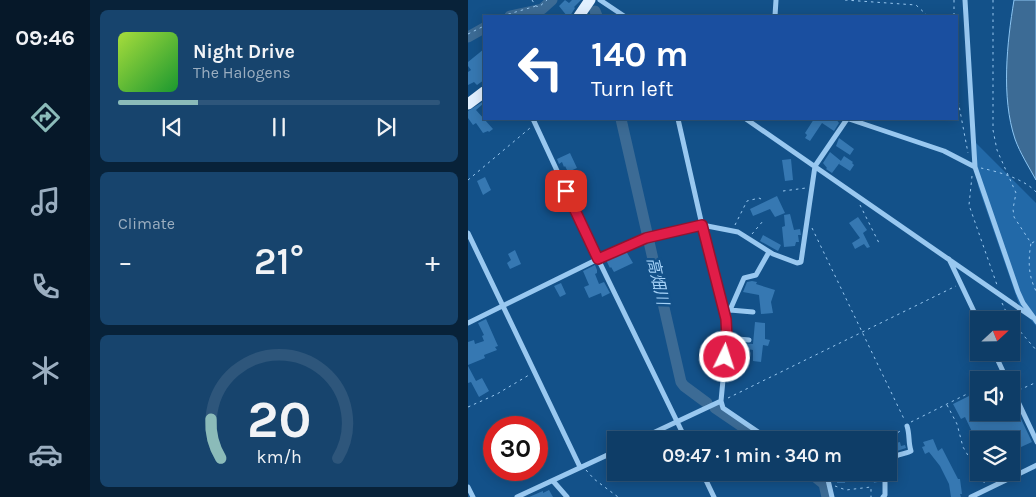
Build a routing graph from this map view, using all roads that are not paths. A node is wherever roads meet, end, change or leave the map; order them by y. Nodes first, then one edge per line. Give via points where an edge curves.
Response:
1 (590, 0) edge
2 (600, 0) edge
3 (776, 0) edge
4 (965, 0) edge
5 (580, 15) edge
6 (622, 15) edge
7 (775, 15) edge
8 (483, 93) edge
9 (468, 104) edge
10 (678, 120) edge
11 (747, 120) edge
12 (847, 120) edge
13 (851, 120) edge
14 (534, 121) edge
15 (815, 166) junction
16 (973, 166) junction
17 (702, 225) junction
18 (468, 233) edge
19 (770, 252) junction
20 (949, 258) junction
21 (598, 259) junction
22 (504, 306) junction
23 (727, 311) junction
24 (974, 311) edge
25 (753, 312) dead end
26 (1032, 317) junction
27 (1036, 322) edge
28 (468, 323) edge
29 (727, 338) junction
30 (749, 340) dead end
31 (721, 401) junction
32 (1020, 407) edge
33 (677, 422) junction
34 (907, 426) road end
35 (658, 431) edge
36 (682, 431) edge
37 (757, 431) edge
38 (1036, 442) edge
39 (607, 454) edge
40 (1036, 465) edge
41 (581, 466) junction
42 (553, 480) junction
43 (706, 481) edge
44 (828, 481) edge
45 (468, 487) edge
46 (892, 494) dead end
47 (473, 497) edge
48 (517, 497) edge
49 (567, 497) edge
50 (714, 497) edge
51 (832, 497) edge
52 (884, 497) edge
53 (971, 497) edge

1 - 5 main road
2 - 6 street
3 - 7 street
4 - 16 street
8 - 9 main road
10 - 17 street
11 - 15 street
12 - 15 street
13 - 16 street via 944,151
14 - 21 street
15 - 19 street via 801,262
15 - 20 street
16 - 26 street via 1018,292
17 - 19 street via 732,231
17 - 21 street via 648,237
17 - 23 street
18 - 22 street
19 - 23 street via 756,275 744,278
20 - 24 street
20 - 26 street
21 - 22 street
21 - 33 street
22 - 28 street
22 - 41 street
23 - 25 street
23 - 29 street
26 - 27 street
29 - 30 street
29 - 31 street
31 - 33 street
31 - 37 street via 723,408
32 - 38 street
33 - 35 street
33 - 36 street
34 - 52 street via 911,451 893,459 894,472 885,482
39 - 41 street
40 - 53 street
41 - 42 street
42 - 48 street
42 - 49 street
43 - 50 street
44 - 51 street
45 - 47 street
46 - 52 street

